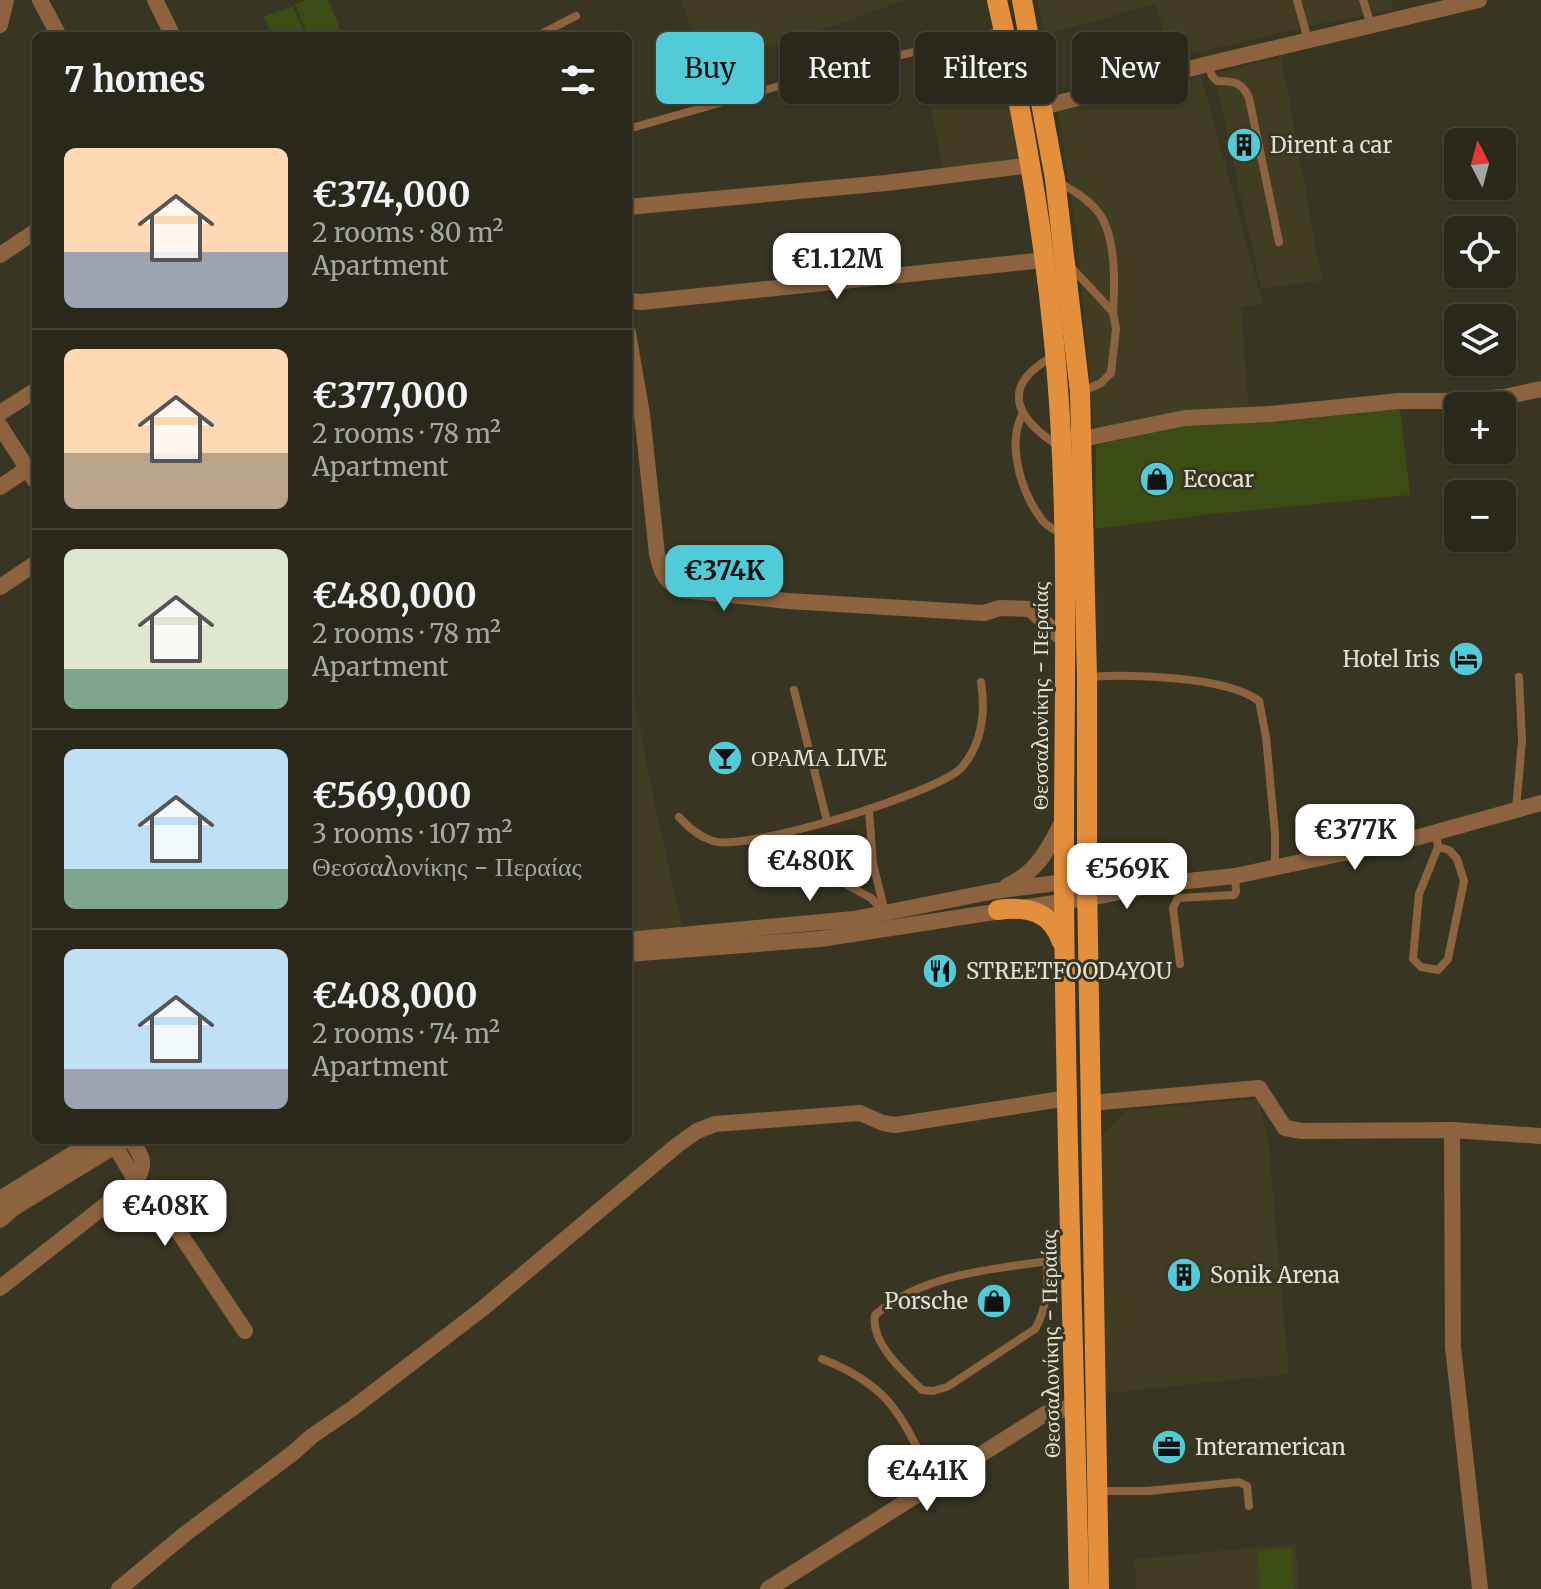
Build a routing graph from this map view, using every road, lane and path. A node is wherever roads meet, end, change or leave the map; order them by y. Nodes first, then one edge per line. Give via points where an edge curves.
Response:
1 (6, 0) edge
2 (40, 0) edge
3 (155, 0) edge
4 (997, 0) edge
5 (1022, 0) edge
6 (1297, 0) edge
7 (1363, 0) edge
8 (1479, 0) edge
9 (576, 16) dead end
10 (0, 25) edge
11 (1371, 25) junction
12 (1004, 30) junction
13 (57, 32) edge
14 (171, 32) edge
15 (545, 32) edge
16 (1308, 40) junction
17 (1208, 64) junction
18 (1043, 107) junction
19 (632, 128) edge
20 (1032, 165) junction
21 (1055, 179) junction
22 (632, 207) edge
23 (32, 234) edge
24 (1279, 242) dead end
25 (0, 255) edge
26 (1045, 260) junction
27 (1066, 263) junction
28 (632, 301) edge
29 (647, 301) junction
30 (632, 310) edge
31 (1113, 312) junction
32 (1055, 355) junction
33 (632, 356) edge
34 (1541, 389) edge
35 (1080, 392) junction
36 (32, 393) edge
37 (0, 413) edge
38 (1023, 413) junction
39 (0, 426) edge
40 (1082, 439) junction
41 (1061, 447) junction
42 (32, 476) edge
43 (0, 487) edge
44 (1063, 534) junction
45 (32, 566) edge
46 (0, 587) edge
47 (1064, 640) junction
48 (1087, 677) junction
49 (1519, 677) dead end
50 (981, 682) dead end
51 (794, 690) dead end
52 (1541, 803) edge
53 (869, 810) junction
54 (1516, 810) junction
55 (1065, 815) junction
56 (679, 817) dead end
57 (827, 821) junction
58 (761, 838) junction
59 (1437, 840) junction
60 (1275, 868) junction
61 (1235, 876) junction
62 (1087, 890) junction
63 (1064, 891) junction
64 (996, 900) junction
65 (886, 913) junction
66 (632, 940) edge
67 (1065, 950) junction
68 (632, 954) edge
69 (1180, 964) dead end
70 (1068, 1098) junction
71 (1090, 1103) junction
72 (1452, 1130) junction
73 (1541, 1136) edge
74 (89, 1144) edge
75 (120, 1144) edge
76 (126, 1144) edge
77 (136, 1181) junction
78 (0, 1213) edge
79 (0, 1220) edge
80 (1072, 1258) junction
81 (1047, 1262) junction
82 (0, 1288) edge
83 (245, 1331) dead end
84 (822, 1359) dead end
85 (1075, 1406) junction
86 (936, 1484) junction
87 (1097, 1491) junction
88 (1249, 1506) dead end
89 (119, 1589) edge
90 (768, 1589) edge
91 (1079, 1589) edge
92 (1099, 1589) edge
93 (1480, 1589) edge

1 - 10 street
2 - 13 street
3 - 14 street
4 - 12 main road, Θεσσαλονίκης - Περαίας
5 - 18 main road, Θεσσαλονίκης - Περαίας
6 - 16 lane
7 - 11 lane
8 - 11 street
9 - 15 lane
11 - 16 street
12 - 19 lane via 821,74
12 - 20 main road, Θεσσαλονίκης - Περαίας
16 - 17 street
17 - 18 street
17 - 24 lane via 1217,81 1235,81 1249,98
18 - 21 main road, Θεσσαλονίκης - Περαίας
20 - 22 street
20 - 26 main road, Θεσσαλονίκης - Περαίας
21 - 27 main road, Θεσσαλονίκης - Περαίας
21 - 31 lane via 1086,198 1104,221 1115,284
23 - 25 street
26 - 29 street
26 - 32 main road, Θεσσαλονίκης - Περαίας
27 - 31 lane
27 - 35 main road, Θεσσαλονίκης - Περαίας
28 - 29 street
29 - 30 street
31 - 35 lane via 1111,373
32 - 38 lane via 1024,380 1018,399
32 - 41 main road, Θεσσαλονίκης - Περαίας
33 - 47 street via 657,554 672,586 818,603 984,613 1030,609
34 - 40 street via 1504,397 1185,418
35 - 40 main road, Θεσσαλονίκης - Περαίας
36 - 37 street
38 - 41 lane
38 - 44 lane via 1016,431 1020,473 1043,522
39 - 42 street
40 - 48 main road, Θεσσαλονίκης - Περαίας
41 - 44 main road, Θεσσαλονίκης - Περαίας
42 - 43 street
44 - 47 main road, Θεσσαλονίκης - Περαίας
45 - 46 street
47 - 55 main road, Θεσσαλονίκης - Περαίας
48 - 60 lane via 1216,684 1259,701
48 - 62 main road, Θεσσαλονίκης - Περαίας
49 - 54 lane via 1522,741
50 - 53 lane via 984,700 977,746 959,770
51 - 57 lane
52 - 54 street
53 - 57 lane
53 - 65 lane via 873,864
54 - 59 street
55 - 63 main road, Θεσσαλονίκης - Περαίας
55 - 64 street via 1032,871
56 - 58 lane via 715,842
57 - 58 lane
58 - 65 lane via 871,898
59 - 59 lane via 1419,894 1413,959 1421,967 1438,970 1448,959 1464,881 1457,859
59 - 60 street
60 - 61 street
61 - 62 street
61 - 69 lane via 1234,895 1178,898 1173,908
62 - 63 street
62 - 71 main road, Θεσσαλονίκης - Περαίας
63 - 64 street
63 - 67 main road, Θεσσαλονίκης - Περαίας
64 - 65 street
64 - 67 main road via 1040,913 1051,921
64 - 68 street via 820,939
65 - 66 street
67 - 70 main road, Θεσσαλονίκης - Περαίας
70 - 80 main road, Θεσσαλονίκης - Περαίας
70 - 89 street via 916,1123 883,1123 860,1113 715,1124 697,1131 482,1309
71 - 72 street via 1259,1088 1285,1128
71 - 87 main road, Θεσσαλονίκης - Περαίας
72 - 73 street
72 - 93 street via 1453,1347
74 - 78 street via 3,1197
75 - 79 street
76 - 77 street via 143,1157 144,1168
77 - 82 street
77 - 83 street via 162,1207
80 - 81 lane
80 - 85 main road, Θεσσαλονίκης - Περαίας
81 - 81 lane via 922,1286 875,1315 875,1330 922,1390 947,1387 1035,1329 1042,1316
84 - 86 lane via 879,1390
85 - 86 street via 1045,1414
85 - 91 main road, Θεσσαλονίκης - Περαίας
86 - 90 street
87 - 88 lane via 1239,1482 1247,1486
87 - 92 main road, Θεσσαλονίκης - Περαίας

